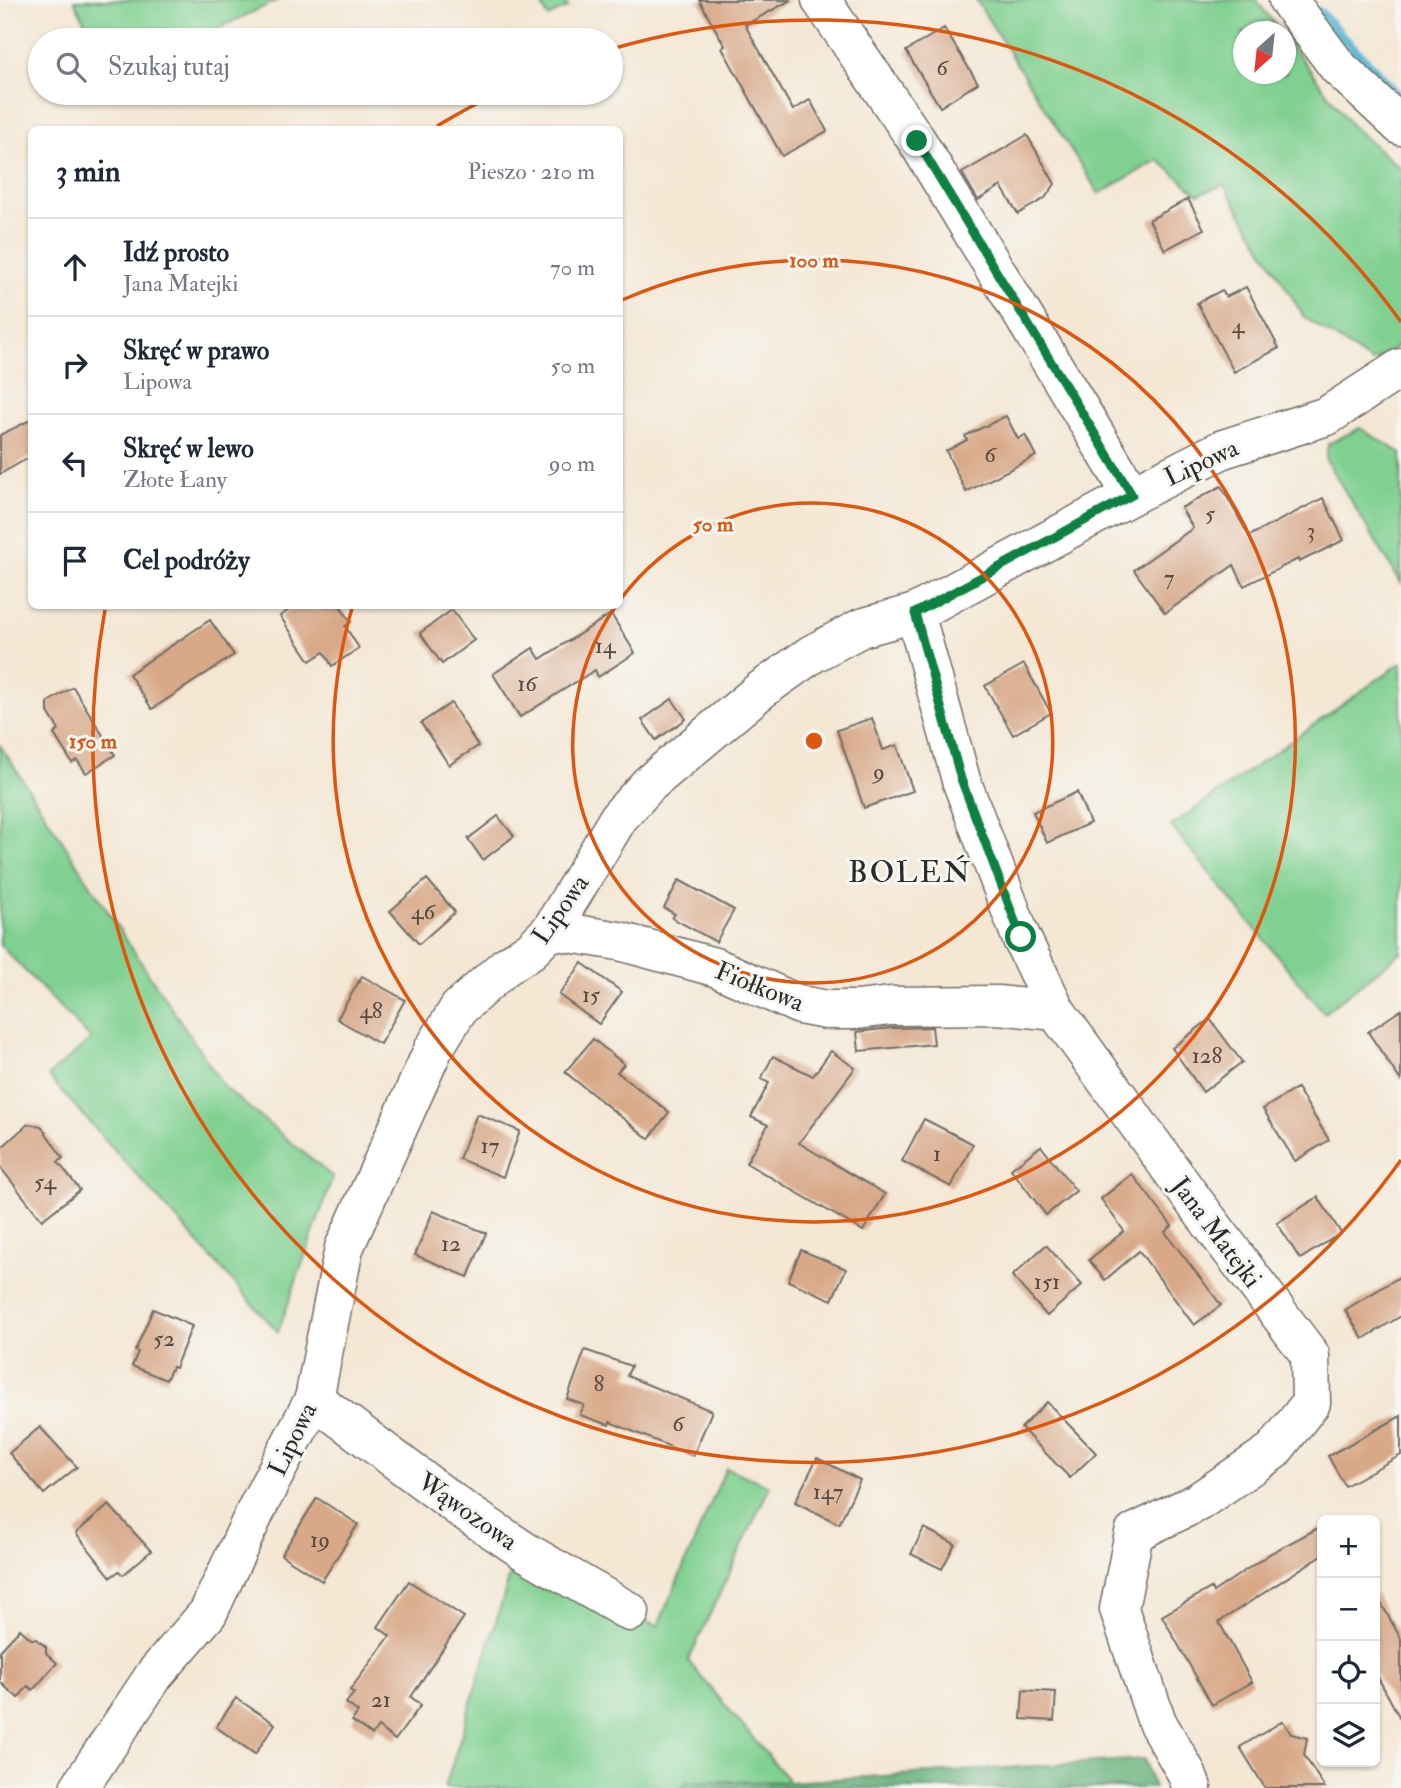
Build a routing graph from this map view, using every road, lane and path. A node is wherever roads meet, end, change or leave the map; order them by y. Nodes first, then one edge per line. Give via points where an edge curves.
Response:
1 (821, 0) edge
2 (1288, 0) edge
3 (1401, 126) edge
4 (1401, 368) edge
5 (1132, 495) junction
6 (915, 613) junction
7 (551, 930) junction
8 (1056, 1011) junction
9 (314, 1399) junction
10 (630, 1612) dead end
11 (79, 1788) edge
12 (1192, 1788) edge

1 - 5 street via 917,141
2 - 3 street via 1338,67
4 - 5 street, Lipowa via 1327,415 1223,449
5 - 6 street, Lipowa
6 - 7 street, Lipowa via 861,628 812,654 761,690 649,784 619,817
6 - 8 street, Jana Matejki via 961,779 1021,937
7 - 8 street, Fiołkowa via 618,941 715,967 800,1004 826,1010 998,1005
7 - 9 street, Lipowa via 459,1008 433,1050 344,1248
8 - 12 street, Jana Matejki via 1310,1356 1311,1403 1273,1451 1198,1502 1134,1533 1118,1609 1157,1722
9 - 10 street, Wąwozowa via 471,1515
9 - 11 street, Lipowa via 208,1613 155,1674

